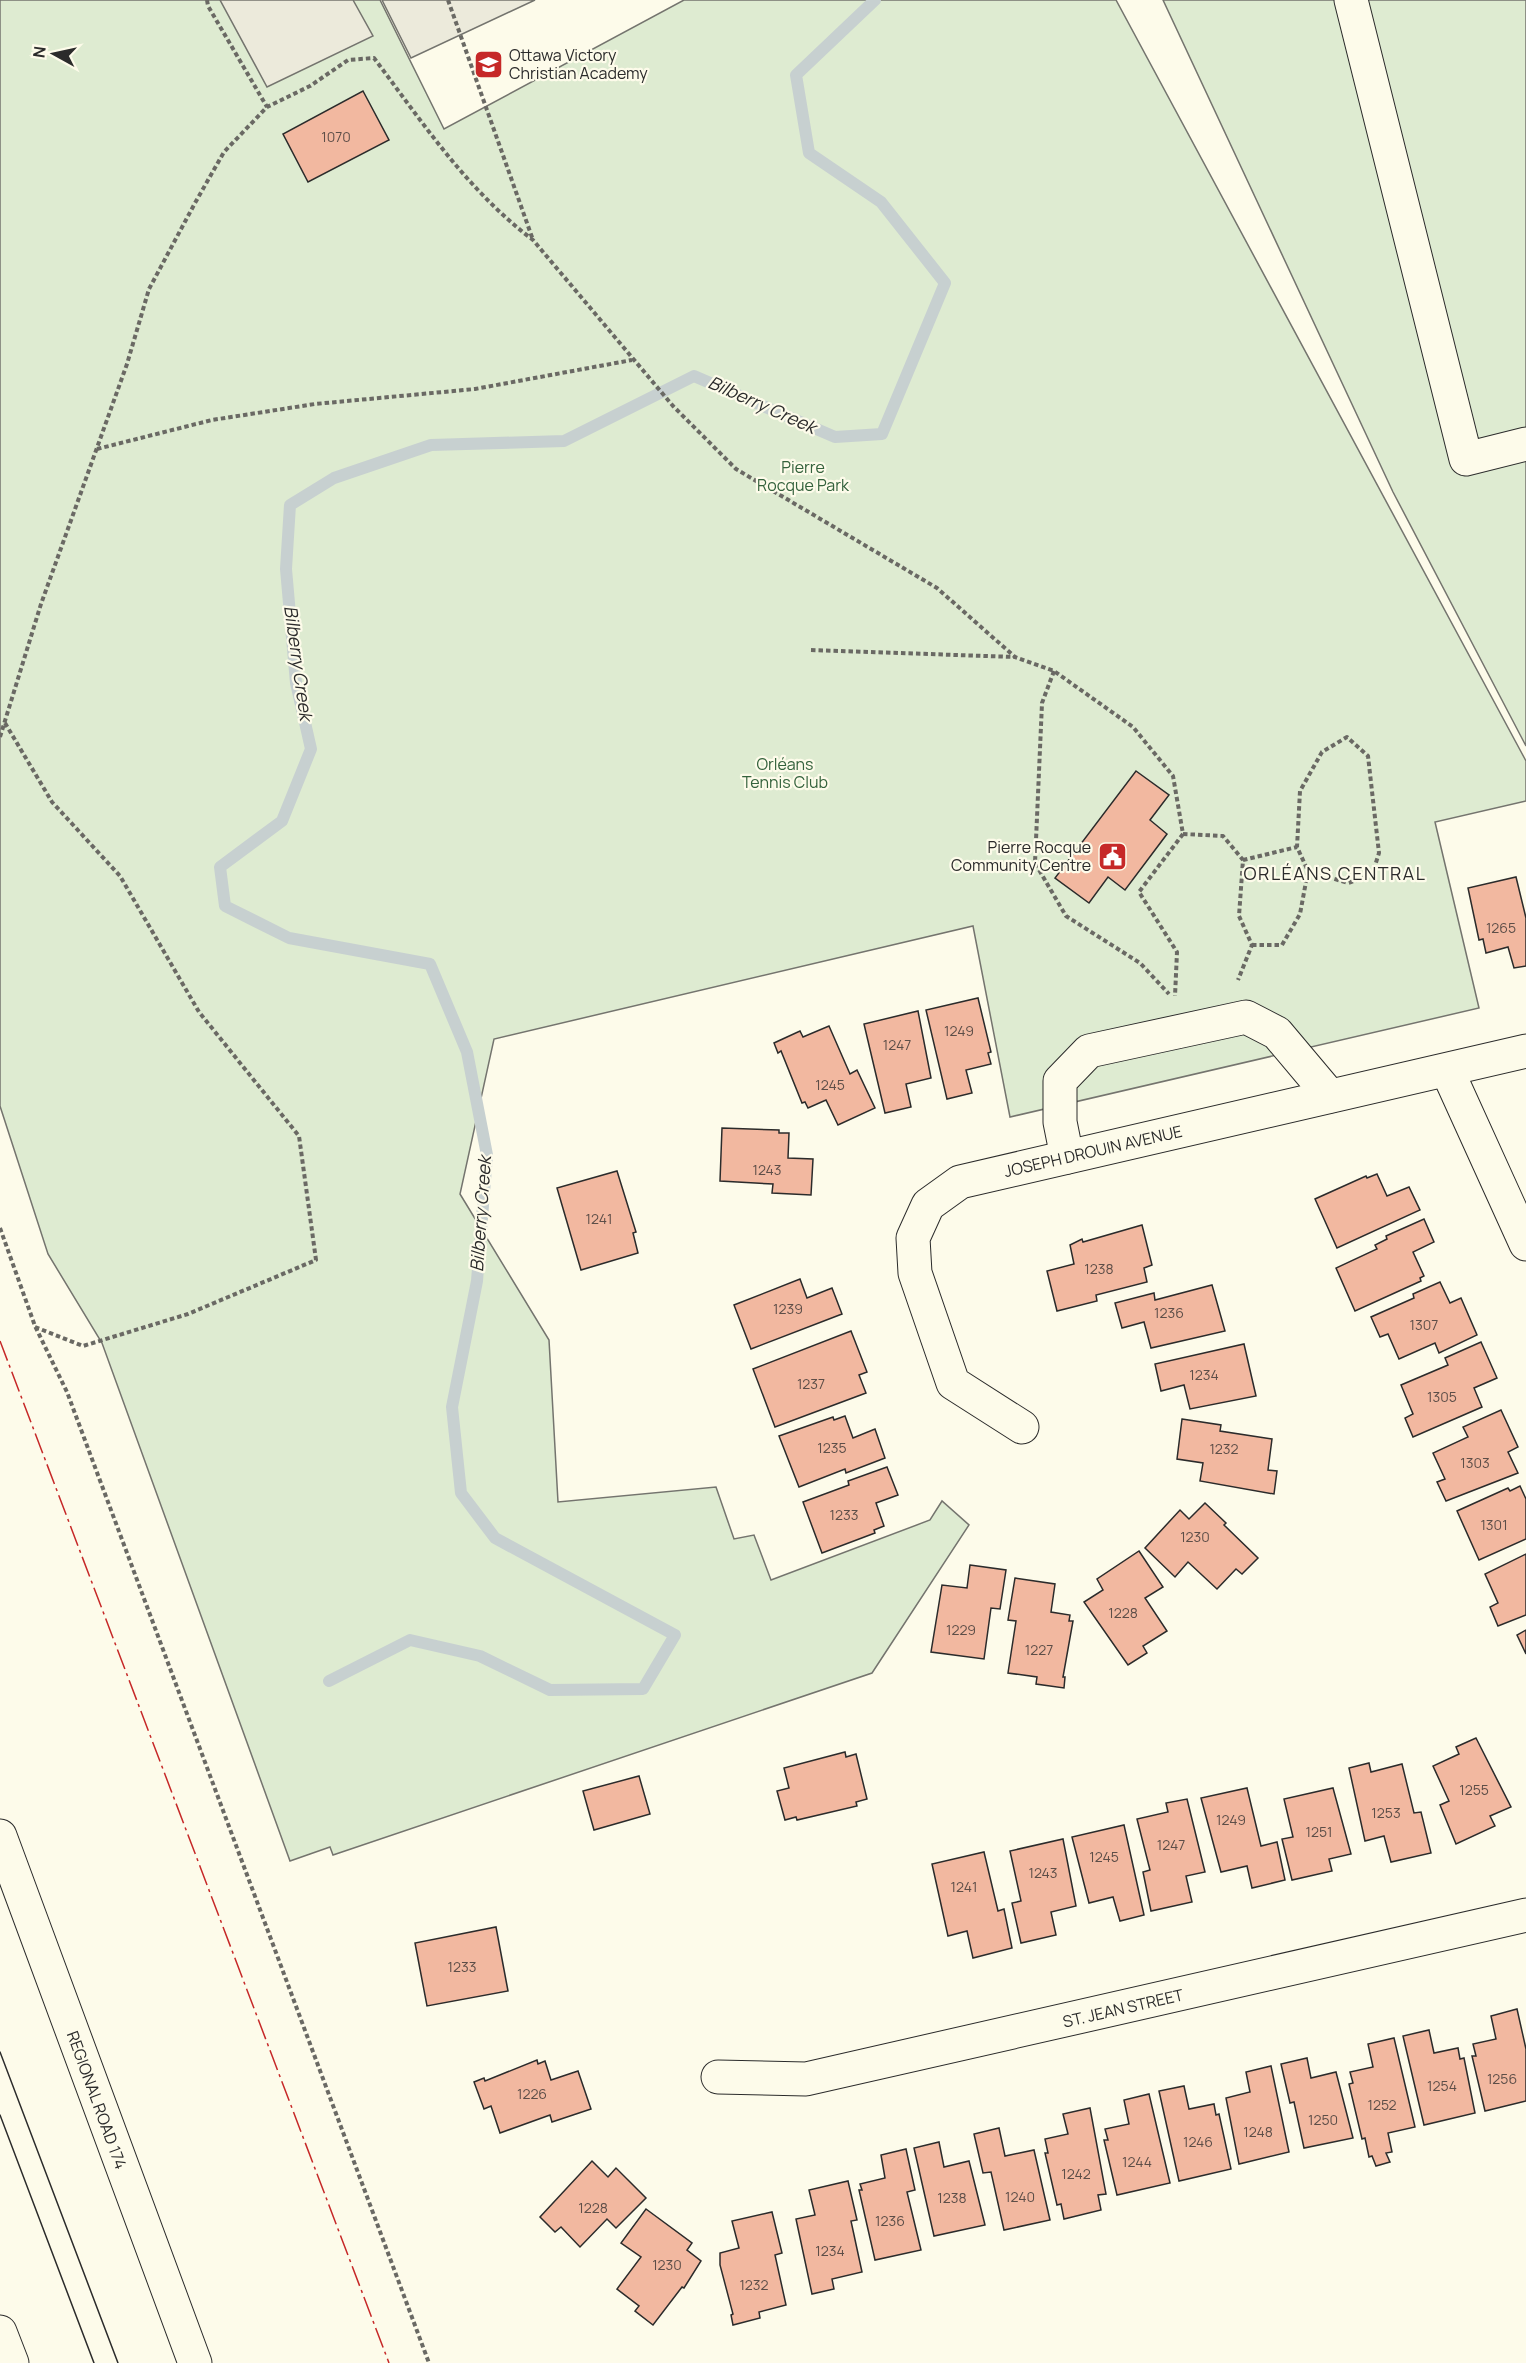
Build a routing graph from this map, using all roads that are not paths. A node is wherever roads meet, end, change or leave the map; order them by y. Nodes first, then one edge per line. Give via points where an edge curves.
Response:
1 (1351, 0) edge
2 (1526, 444) edge
3 (1526, 1051) edge
4 (1447, 1070) junction
5 (1330, 1096) junction
6 (1067, 1157) junction
7 (1526, 1244) edge
8 (1022, 1427) dead end
9 (0, 1836) edge
10 (1526, 1915) edge
11 (718, 2077) dead end
12 (0, 2332) edge
13 (12, 2363) edge
14 (195, 2363) edge

1 - 2 main road via 1466,459
3 - 4 main road, JOSEPH DROUIN AVENUE
4 - 5 main road, JOSEPH DROUIN AVENUE
4 - 7 main road
5 - 6 main road, JOSEPH DROUIN AVENUE
5 - 6 main road via 1277,1034 1246,1017 1089,1051 1060,1082 1060,1122
6 - 8 main road, JOSEPH DROUIN AVENUE via 960,1182 928,1205 913,1238 915,1273 953,1383
9 - 14 main road, REGIONAL ROAD 174
10 - 11 main road, ST. JEAN STREET via 806,2079
12 - 13 main road

